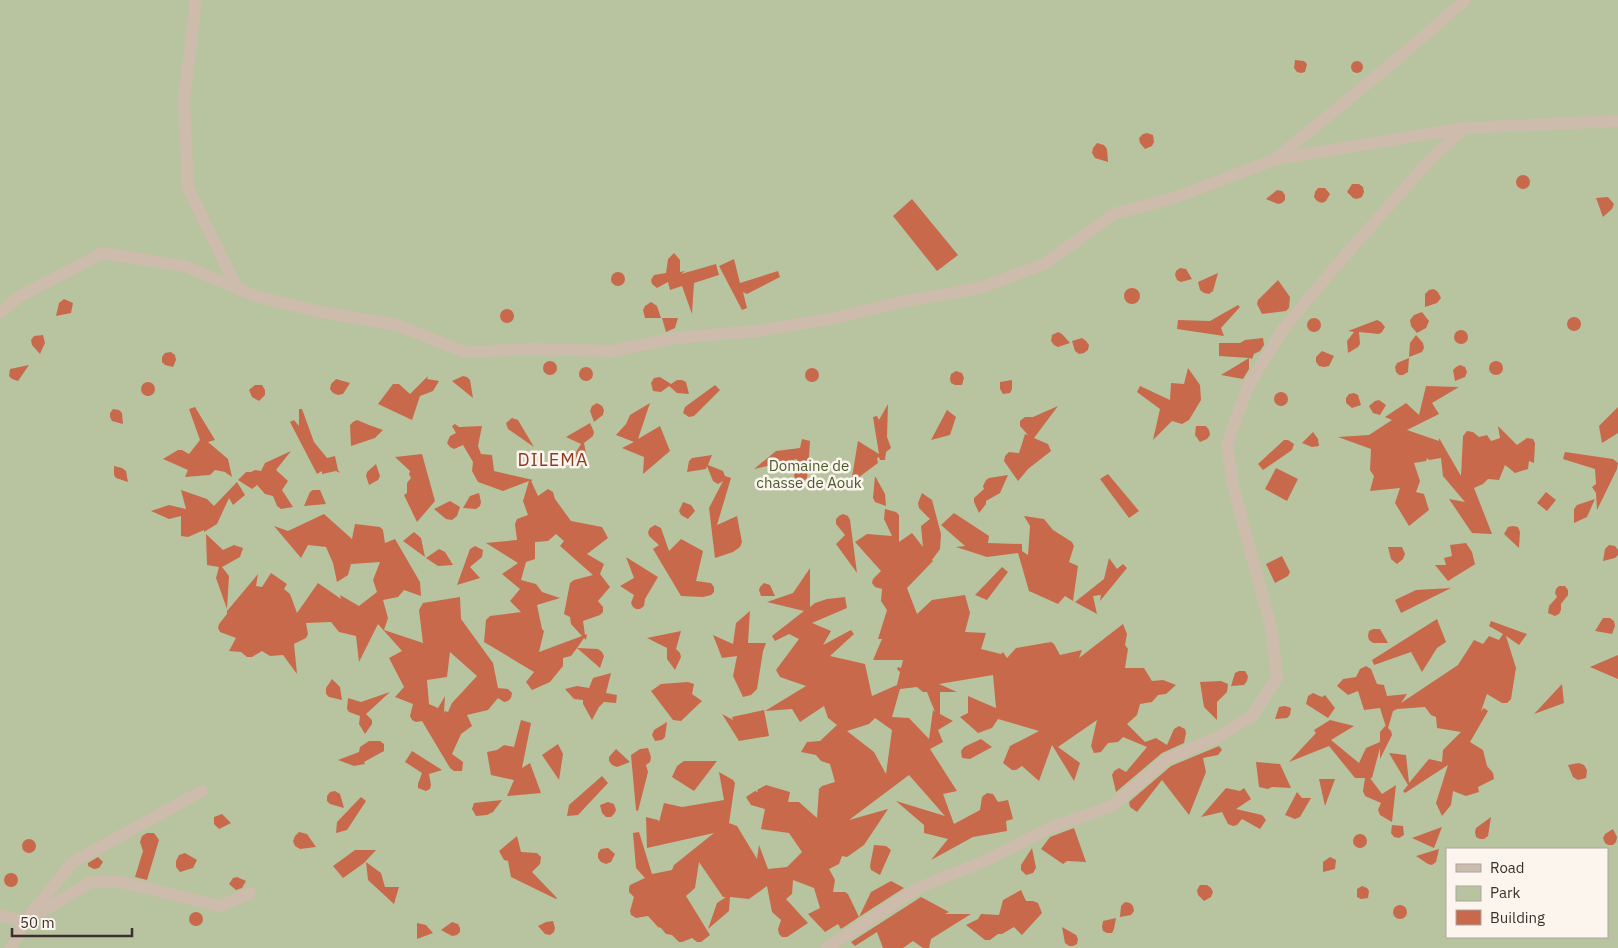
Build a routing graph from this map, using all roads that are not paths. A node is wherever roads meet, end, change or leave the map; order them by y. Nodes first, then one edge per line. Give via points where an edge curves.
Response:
1 (196, 0) edge
2 (1465, 0) edge
3 (1618, 121) edge
4 (1464, 128) junction
5 (1276, 158) junction
6 (237, 288) junction
7 (0, 313) edge
8 (202, 791) dead end
9 (250, 893) dead end
10 (0, 915) edge
11 (24, 922) junction
12 (11, 948) edge
13 (827, 948) edge

1 - 6 street via 184,99 188,188
2 - 5 street
3 - 4 street
4 - 5 street
4 - 13 street via 1427,163 1322,282 1284,328 1247,388 1227,445 1234,490 1272,630 1277,678 1252,716 1216,738 1166,759 1112,806 1052,827 987,860 918,888
5 - 6 street via 1177,197 1114,214 1044,264 980,288 836,318 757,331 676,338 612,351 529,349 465,352 397,325 321,312 258,297
6 - 7 street via 184,266 103,254 20,296
8 - 11 street via 73,862
9 - 11 street via 220,906 121,882 91,882
10 - 11 street
11 - 12 street

